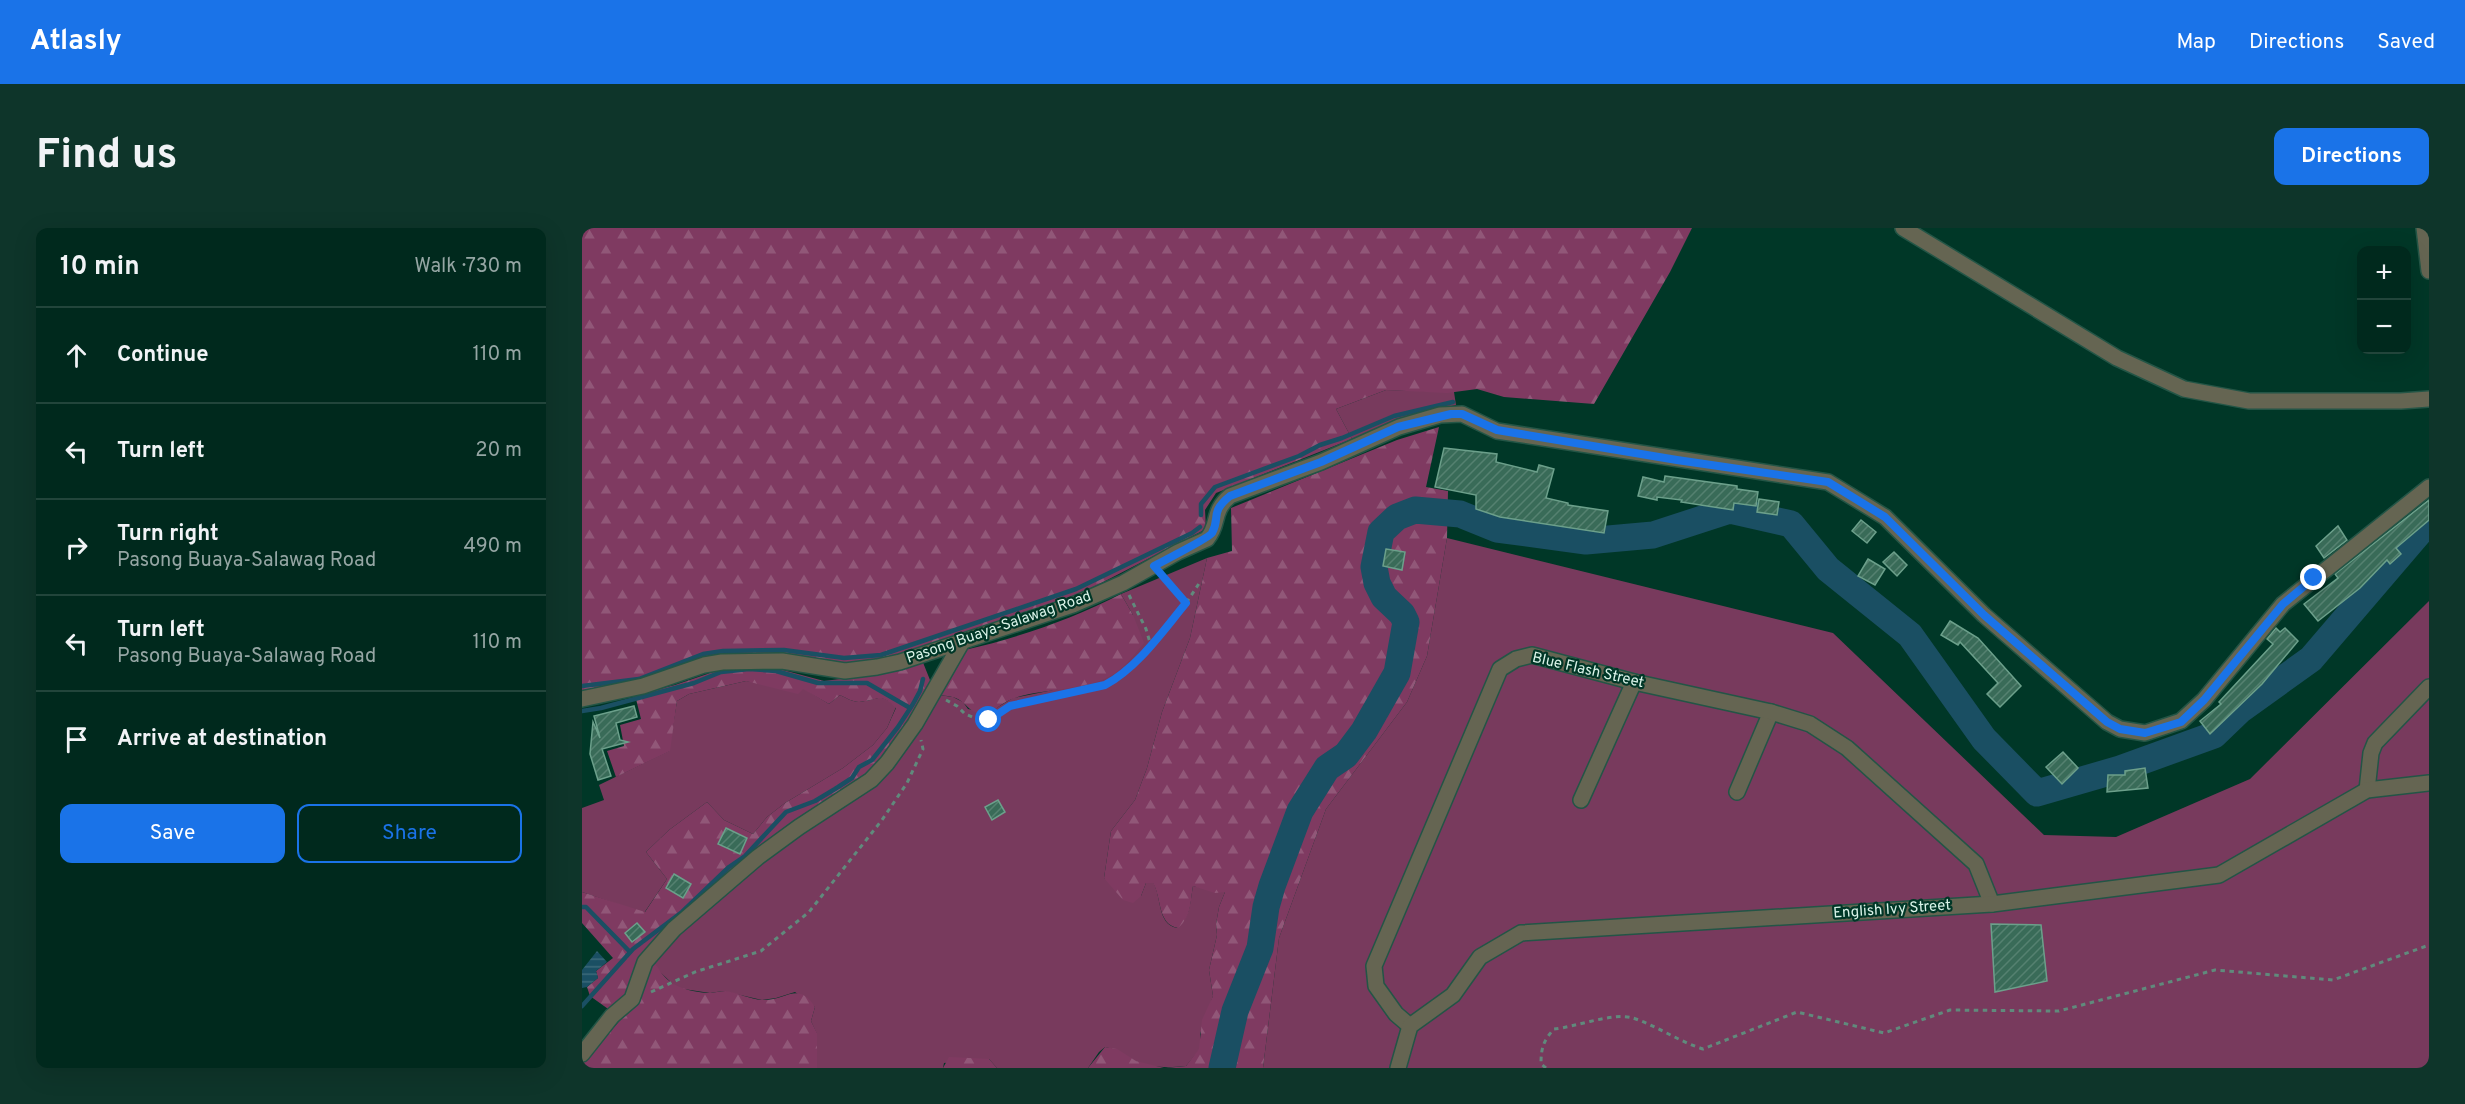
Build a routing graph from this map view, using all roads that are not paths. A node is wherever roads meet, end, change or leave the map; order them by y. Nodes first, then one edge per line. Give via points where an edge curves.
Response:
1 (1903, 228) edge
2 (2424, 228) edge
3 (2429, 271) edge
4 (2429, 399) edge
5 (2429, 487) edge
6 (962, 642) junction
7 (1634, 682) junction
8 (2429, 687) edge
9 (582, 699) edge
10 (1771, 712) junction
11 (2429, 783) edge
12 (2367, 790) junction
13 (1737, 792) dead end
14 (1581, 800) dead end
15 (1992, 904) junction
16 (1410, 1026) junction
17 (582, 1054) edge
18 (1398, 1068) edge

1 - 4 street via 2117,358 2184,389 2249,401
2 - 3 street
5 - 6 street, Pasong Buaya-Salawag Road via 2283,604 2204,700 2181,722 2145,733 2120,729 2107,722 1984,615 1885,517 1828,482 1497,430 1462,414 1440,415 1398,427 1230,496 1219,507 1207,539 1073,605
6 - 9 street, Pasong Buaya-Salawag Road via 900,662 859,670 782,661 722,662 643,686
6 - 17 street via 887,764 871,780 758,857 674,928 645,962 632,999 612,1016
7 - 10 street, Blue Flash Street
7 - 14 street
7 - 16 street, Blue Flash Street via 1532,655 1500,669 1374,966 1376,986
8 - 12 street via 2375,744
10 - 13 street
10 - 15 street, Blue Flash Street via 1810,724 1846,748 1976,864
11 - 12 street, English Ivy Street
12 - 15 street, English Ivy Street via 2219,875
15 - 16 street, English Ivy Street via 1521,933 1480,957 1452,995
16 - 18 street

